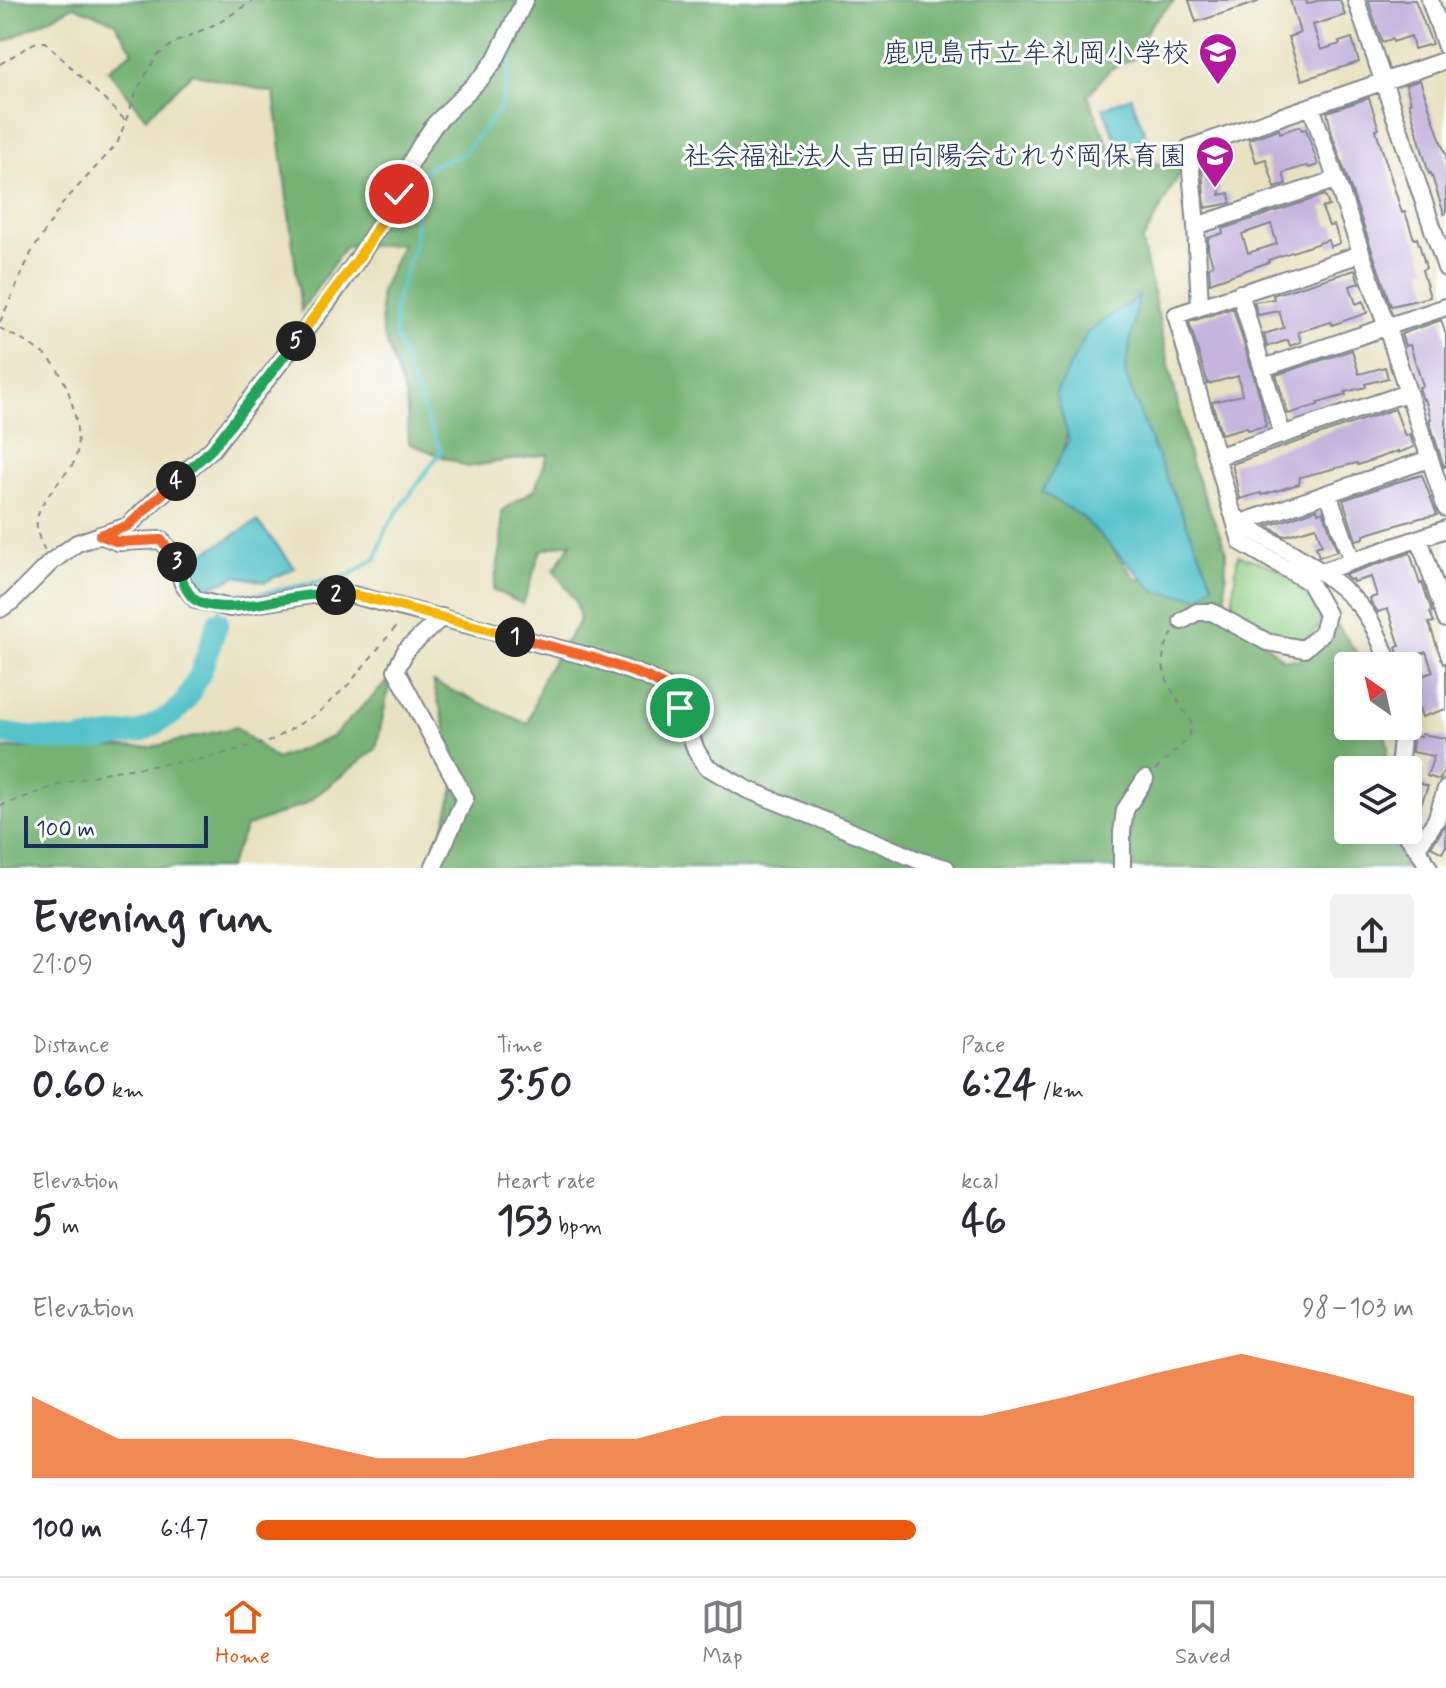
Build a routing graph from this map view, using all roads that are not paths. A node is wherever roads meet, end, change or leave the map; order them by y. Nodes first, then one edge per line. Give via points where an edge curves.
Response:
1 (525, 0) edge
2 (1356, 0) edge
3 (1430, 0) edge
4 (1446, 47) edge
5 (1446, 60) edge
6 (1384, 82) junction
7 (1311, 106) junction
8 (1335, 180) junction
9 (1196, 226) junction
10 (1361, 254) junction
11 (1446, 268) edge
12 (1240, 293) junction
13 (1200, 307) junction
14 (1446, 307) edge
15 (1386, 325) junction
16 (1263, 368) junction
17 (1407, 393) junction
18 (1282, 434) junction
19 (1216, 457) junction
20 (1429, 459) junction
21 (1328, 493) junction
22 (1446, 508) edge
23 (1236, 518) junction
24 (1446, 529) edge
25 (100, 535) junction
26 (1419, 538) junction
27 (1352, 561) junction
28 (1321, 572) junction
29 (0, 609) edge
30 (442, 617) junction
31 (1446, 619) edge
32 (1182, 621) road end
33 (1384, 652) edge
34 (1145, 779) road end
35 (1446, 789) edge
36 (1414, 844) edge
37 (1417, 848) junction
38 (433, 868) edge
39 (946, 868) edge
40 (1122, 868) edge
41 (1429, 868) edge

1 - 25 street via 495,60 422,143 399,194 358,259 212,449 128,526
2 - 6 street
3 - 4 street
5 - 6 street
6 - 7 street
6 - 11 street
7 - 8 street
7 - 9 street via 1189,148
8 - 9 street
8 - 10 street
9 - 13 street
10 - 12 street
10 - 15 street
12 - 13 street
12 - 16 street
13 - 19 street via 1176,315
14 - 15 street
15 - 16 street
15 - 17 street
16 - 18 street
17 - 18 street
17 - 20 street
18 - 19 street
19 - 23 street
20 - 21 street
20 - 22 street
21 - 23 street
21 - 27 street
23 - 28 street
23 - 32 street via 1241,542 1309,582 1327,614 1322,633 1304,649 1267,642 1212,612 1197,612
24 - 26 street
25 - 29 street via 77,543 51,562
25 - 30 street via 118,542 161,540 175,556 183,584 207,604 230,608 311,595 353,595
26 - 27 street
26 - 31 street
27 - 28 street
28 - 33 street via 1360,606
30 - 38 street via 406,650 396,670 465,798
30 - 39 street via 647,677 666,687 680,708 706,766 746,789
34 - 40 street via 1125,810
35 - 37 street via 1436,820
36 - 37 street
37 - 41 street

